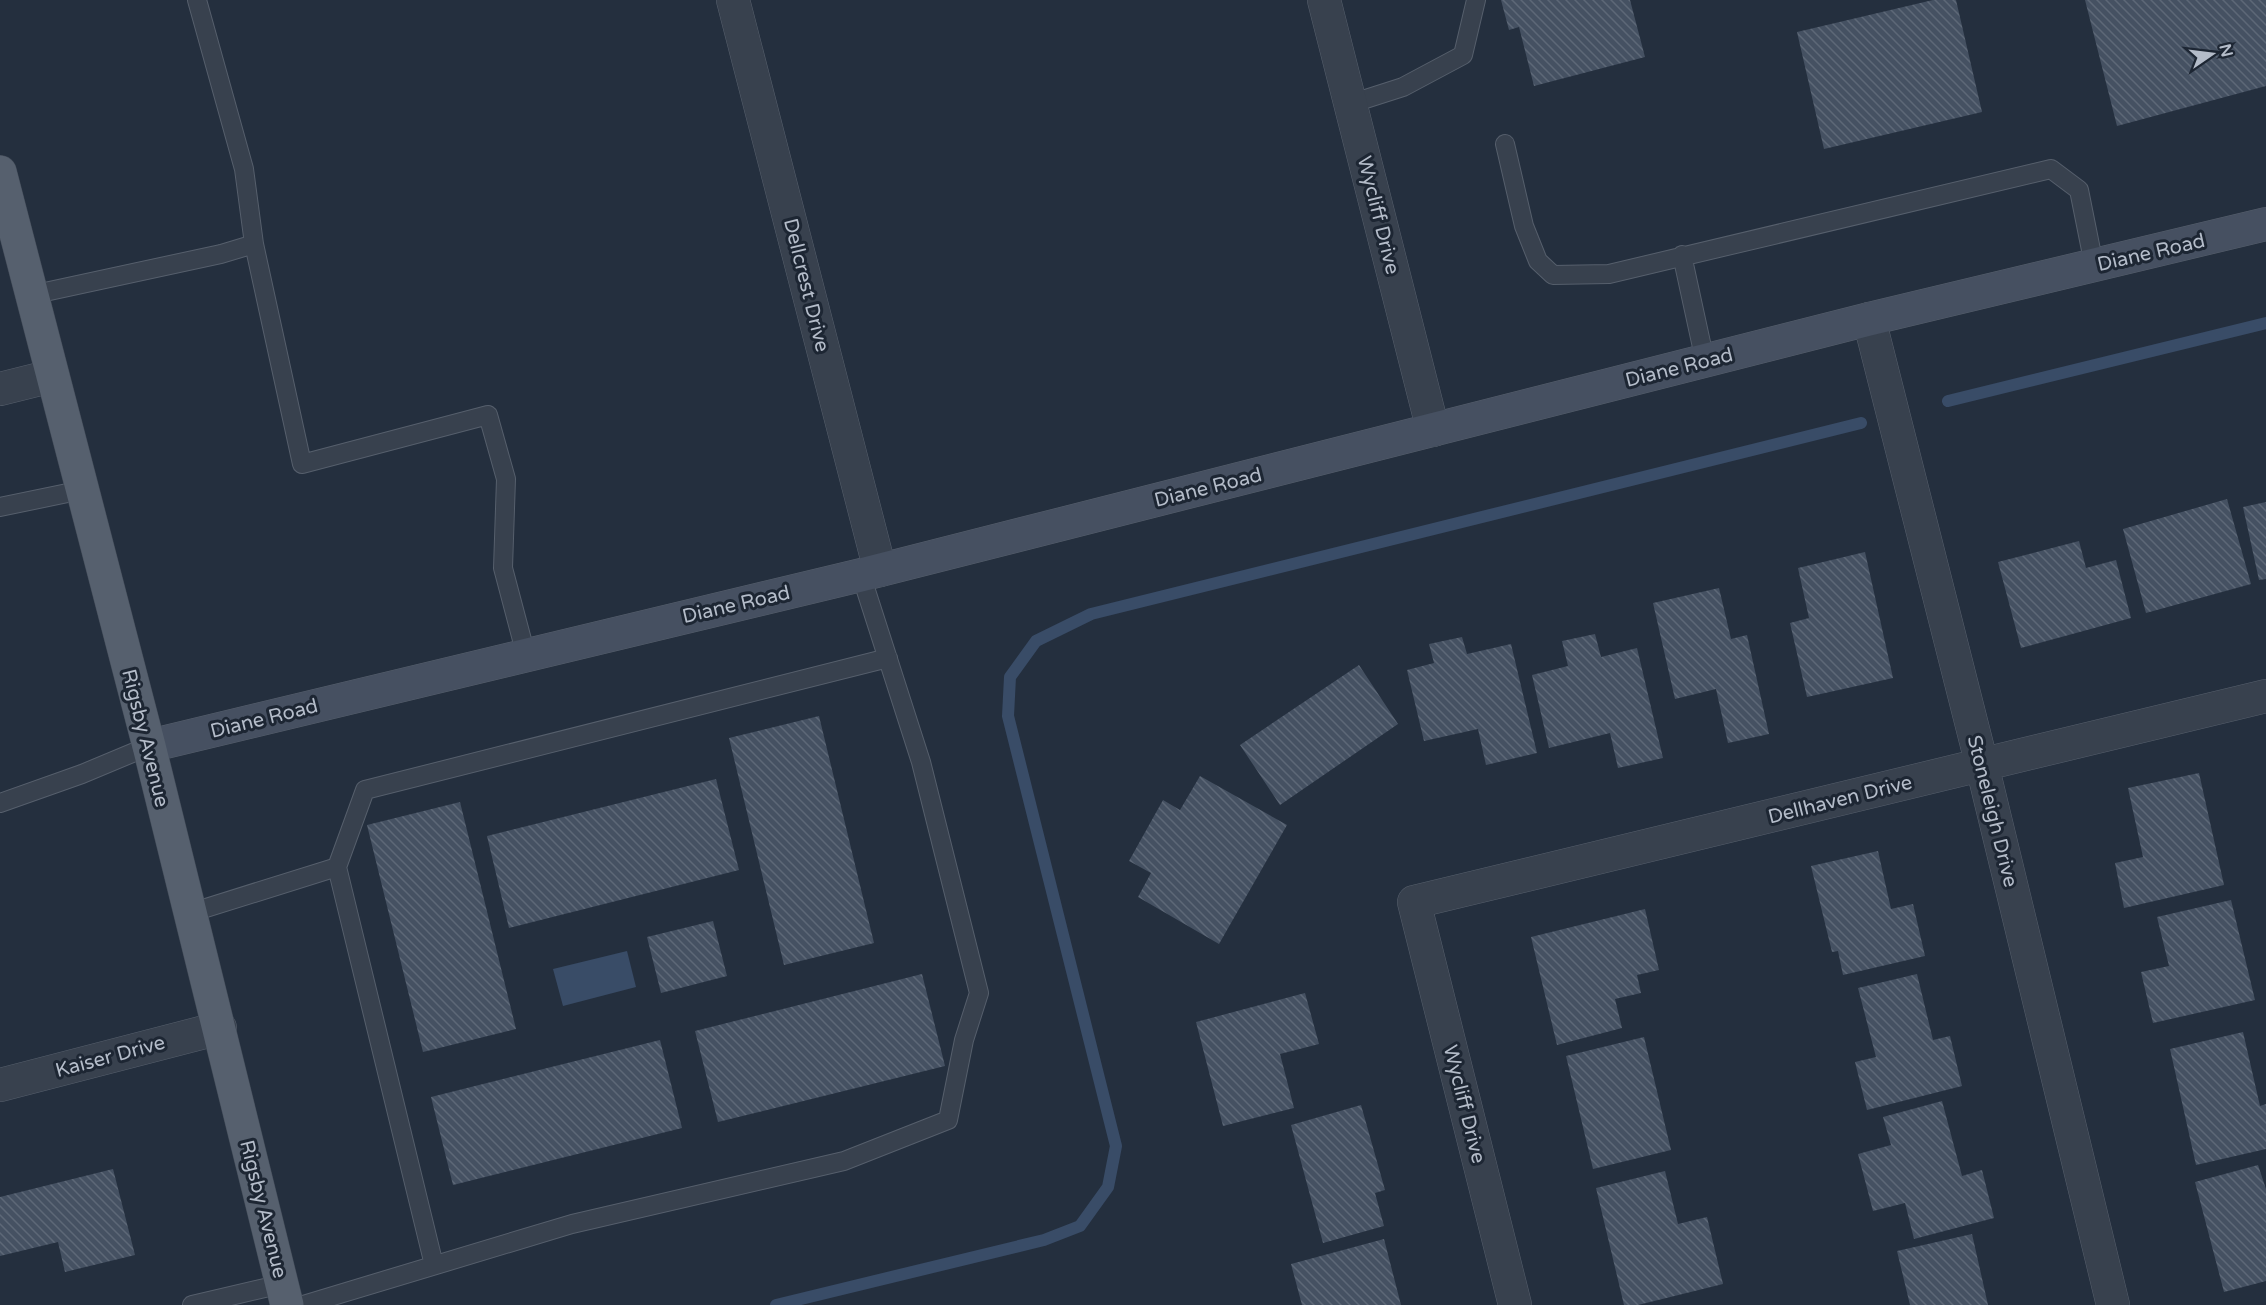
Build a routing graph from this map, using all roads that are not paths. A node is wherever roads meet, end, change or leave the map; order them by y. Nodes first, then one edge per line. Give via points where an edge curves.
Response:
1 (197, 0) edge
2 (733, 0) edge
3 (1324, 0) edge
4 (1476, 0) edge
5 (1350, 104) junction
6 (1506, 144) dead end
7 (0, 172) edge
8 (2266, 224) edge
9 (254, 244) junction
10 (1682, 255) junction
11 (10, 257) edge
12 (2094, 265) junction
13 (31, 295) junction
14 (1869, 319) junction
15 (1706, 361) junction
16 (52, 376) junction
17 (0, 390) edge
18 (1433, 430) junction
19 (82, 490) junction
20 (0, 507) edge
21 (870, 572) junction
22 (526, 655) junction
23 (888, 658) junction
24 (2266, 696) edge
25 (149, 746) junction
26 (1982, 765) junction
27 (0, 803) edge
28 (337, 867) junction
29 (1414, 902) joint
30 (190, 913) junction
31 (220, 1028) junction
32 (0, 1085) edge
33 (434, 1265) junction
34 (291, 1298) edge
35 (192, 1305) edge
36 (1515, 1305) edge
37 (2113, 1305) edge

1 - 9 lane via 244,169
2 - 21 street, Dellcrest Drive
3 - 5 street, Wycliff Drive
4 - 5 lane via 1463,55 1403,87
5 - 18 street, Wycliff Drive
6 - 10 lane via 1524,226 1538,261 1553,275 1609,274
7 - 11 main road, Rigsby Avenue
8 - 12 street, Diane Road
9 - 13 lane
9 - 22 lane via 302,464 488,415 506,479 503,568
10 - 12 lane via 2051,169 2079,190
10 - 15 lane
11 - 13 main road, Rigsby Avenue
12 - 14 street, Diane Road
13 - 16 main road, Rigsby Avenue
14 - 15 street, Diane Road
14 - 26 street, Stoneleigh Drive
15 - 18 street, Diane Road
16 - 17 street
16 - 19 main road, Rigsby Avenue
18 - 21 street, Diane Road
19 - 20 lane
19 - 25 main road, Rigsby Avenue
21 - 22 street, Diane Road
21 - 23 lane
22 - 25 street, Diane Road
23 - 28 lane via 365,790
23 - 33 lane via 921,762 979,993 964,1040 948,1120 844,1161 572,1224
24 - 26 street, Dellhaven Drive
25 - 27 lane
25 - 30 main road, Rigsby Avenue
26 - 29 street, Dellhaven Drive
26 - 37 street, Stoneleigh Drive
28 - 30 lane
28 - 33 lane
29 - 36 street, Wycliff Drive
30 - 31 main road, Rigsby Avenue
31 - 32 street, Kaiser Drive
31 - 34 main road, Rigsby Avenue
33 - 34 lane
34 - 35 lane

